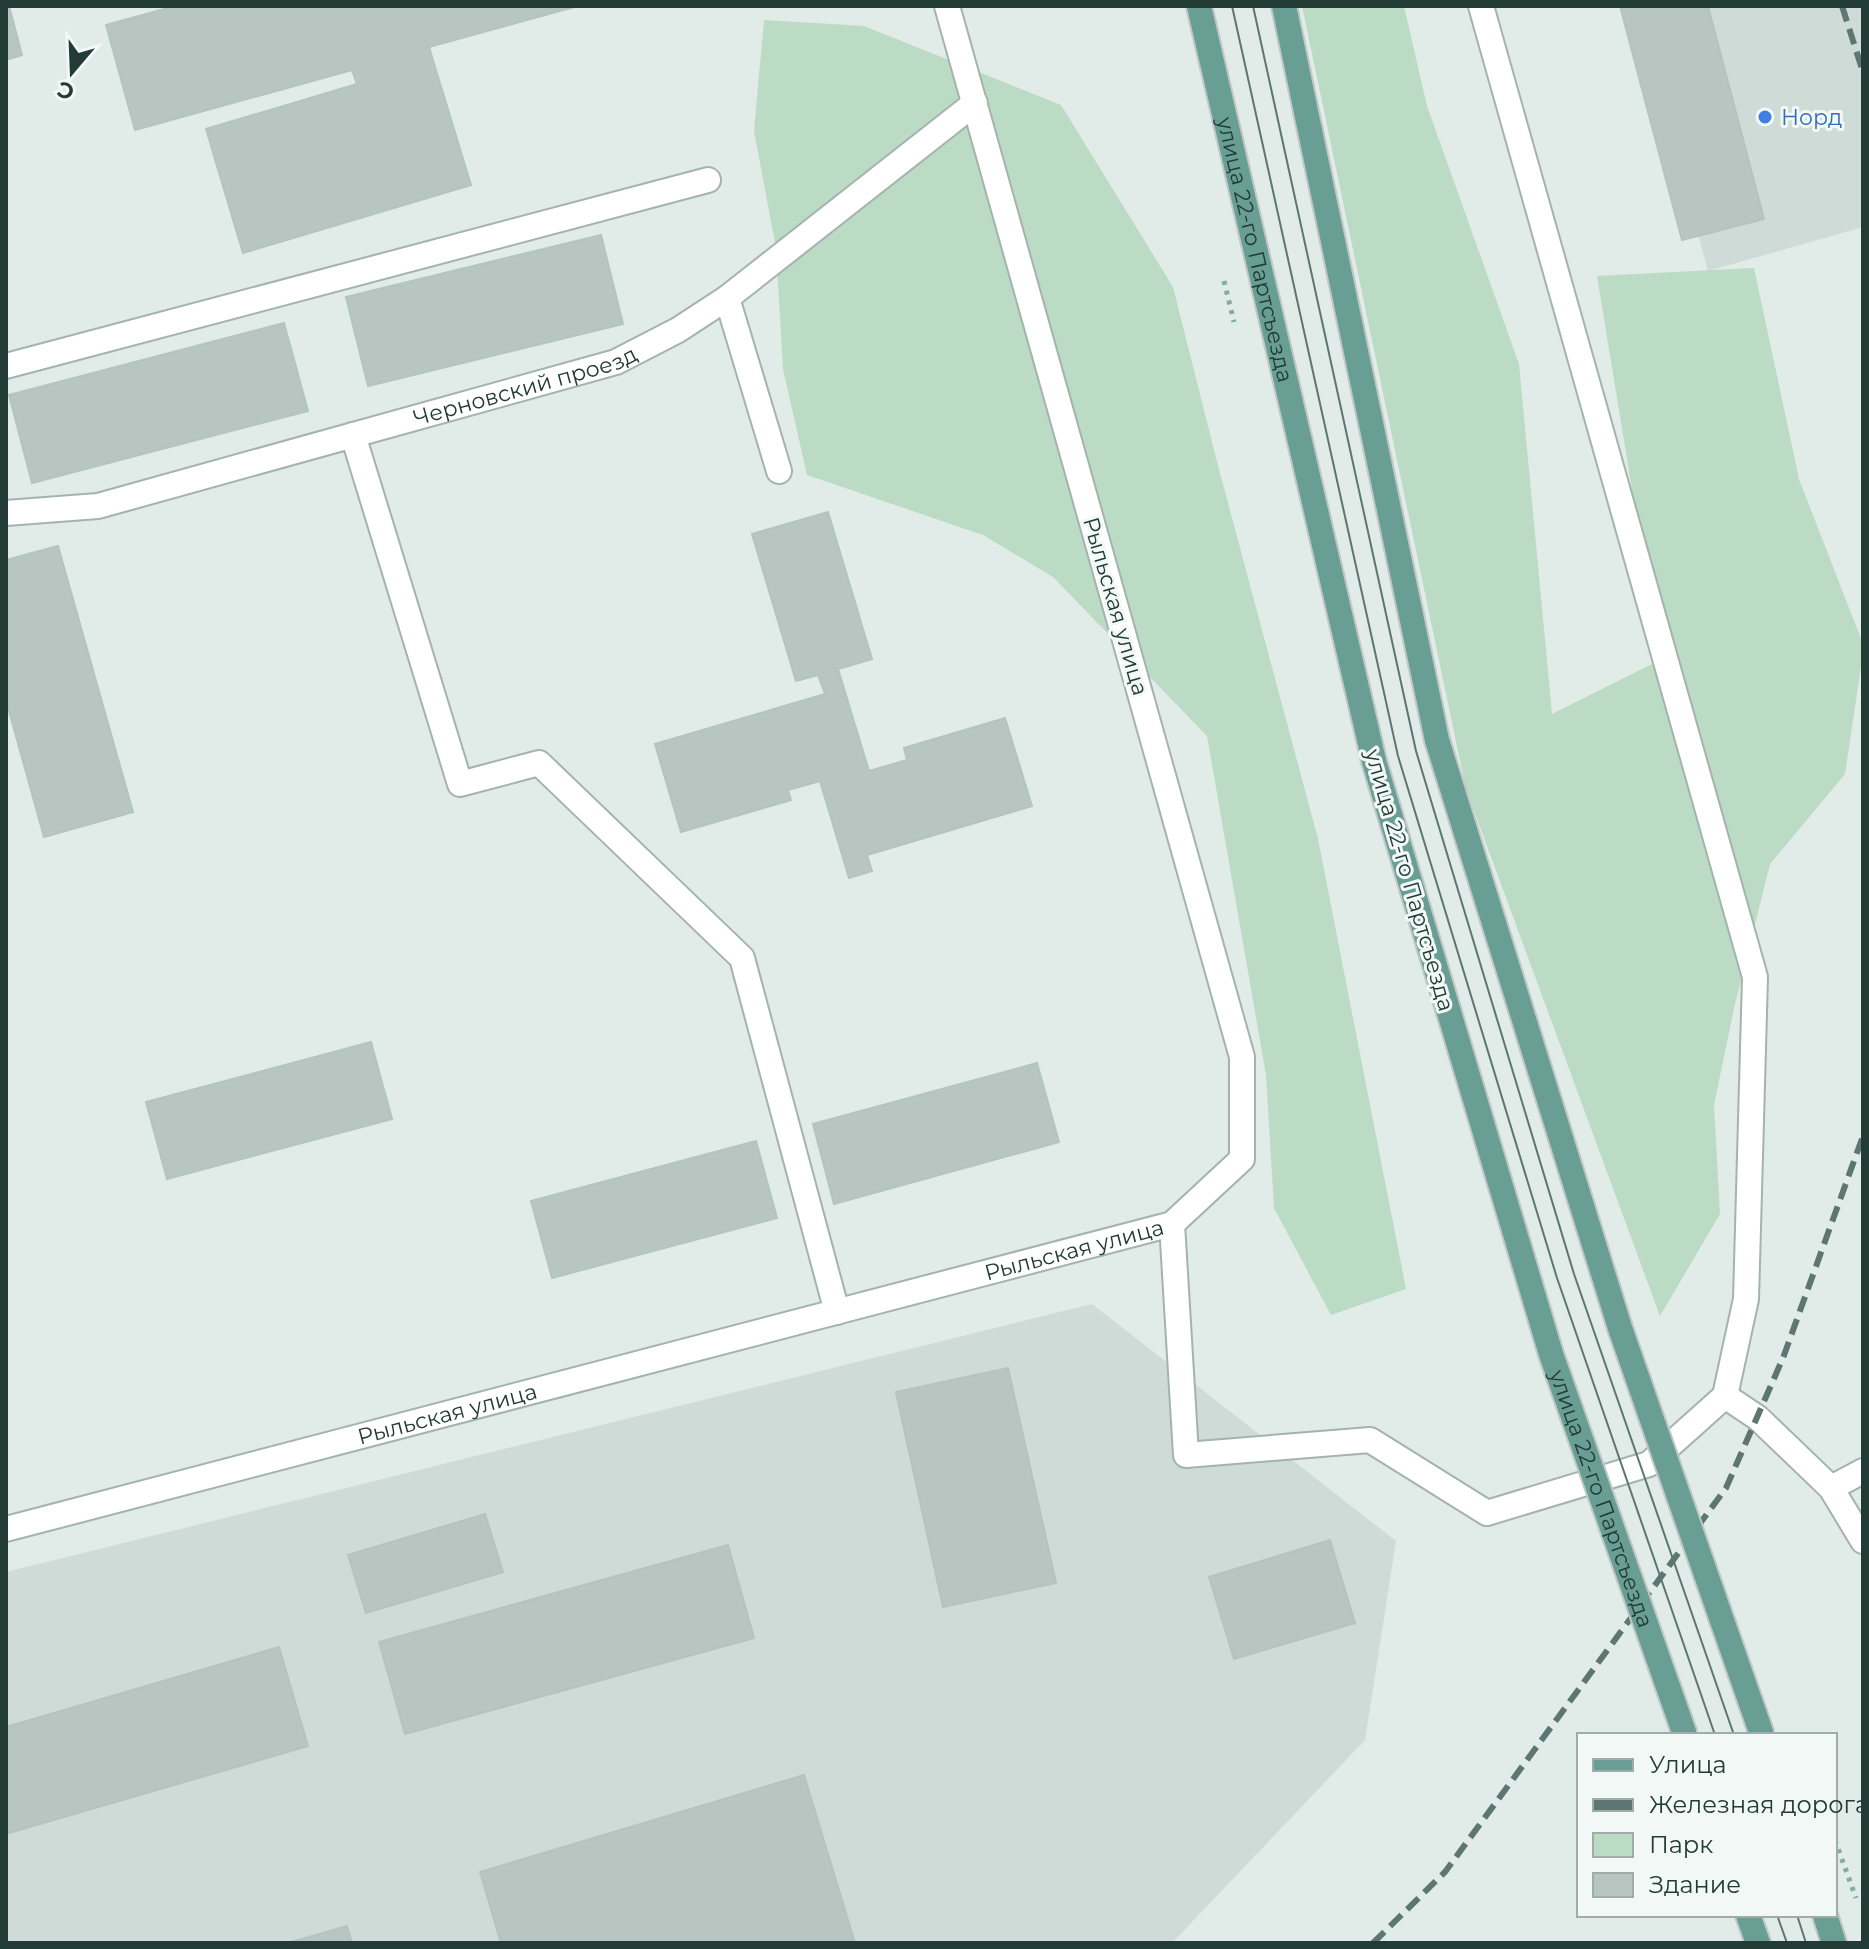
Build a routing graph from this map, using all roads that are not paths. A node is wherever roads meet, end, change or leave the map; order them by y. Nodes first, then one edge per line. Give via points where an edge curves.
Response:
1 (947, 6) edge
2 (1199, 6) edge
3 (1284, 6) edge
4 (1481, 6) edge
5 (975, 103) junction
6 (708, 180) dead end
7 (727, 298) junction
8 (6, 366) edge
9 (353, 435) junction
10 (779, 471) dead end
11 (6, 513) edge
12 (1172, 1224) junction
13 (837, 1312) junction
14 (1725, 1396) junction
15 (1863, 1471) edge
16 (1831, 1488) junction
17 (6, 1529) edge
18 (1863, 1541) edge
19 (1684, 1733) edge
20 (1761, 1733) edge
21 (1749, 1917) edge
22 (1826, 1917) edge
23 (1758, 1943) edge
24 (1834, 1943) edge

1 - 5 street, Рыльская улица
2 - 19 main road, улица 22-го Партсъезда, bridge via 1374,761 1551,1354
3 - 20 main road, bridge via 1437,740 1620,1328
4 - 14 street via 1755,977 1746,1299
5 - 7 street, Черновский проезд
5 - 12 street, Рыльская улица via 1242,1057 1242,1159
6 - 8 street
7 - 9 street, Черновский проезд via 616,362
7 - 10 street
9 - 11 street, Черновский проезд via 98,506
9 - 13 street via 460,784 539,763 742,958
12 - 13 street, Рыльская улица
12 - 14 street via 1186,1455 1370,1440 1487,1513 1649,1464
13 - 17 street, Рыльская улица
14 - 16 street via 1758,1418
15 - 16 street
16 - 18 street
21 - 23 main road
22 - 24 main road

